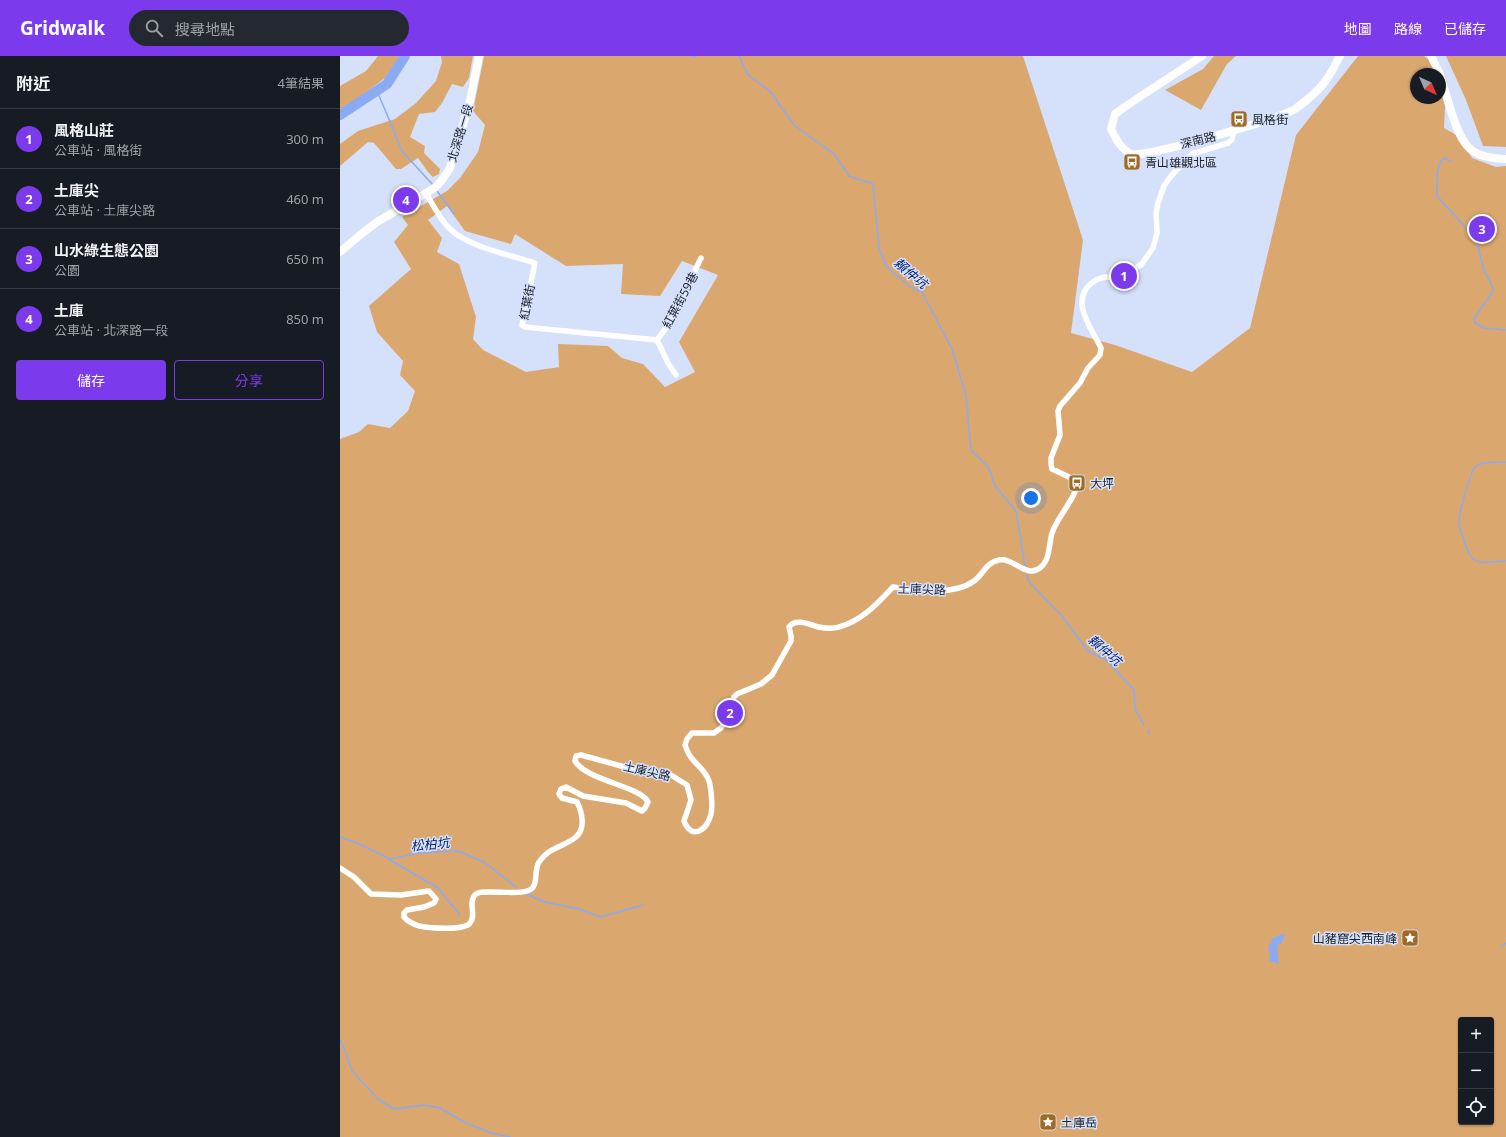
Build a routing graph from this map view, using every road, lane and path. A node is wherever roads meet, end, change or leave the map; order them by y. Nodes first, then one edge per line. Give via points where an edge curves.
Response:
1 (478, 56) edge
2 (1202, 56) edge
3 (1340, 56) edge
4 (1431, 56) edge
5 (1437, 68) edge
6 (1446, 94) edge
7 (1234, 131) junction
8 (1506, 159) edge
9 (426, 193) junction
10 (340, 252) edge
11 (701, 258) dead end
12 (657, 340) junction
13 (676, 376) dead end
14 (340, 868) edge

1 - 9 main road, 北深路一段 via 470,101 450,168 436,186
2 - 7 main road, 深南路 via 1116,114 1111,130 1120,146 1133,154
3 - 7 main road, 深南路 via 1326,80 1293,110
4 - 5 main road
6 - 8 main road via 1463,141 1480,155
7 - 14 street, 土庫尖路 via 1228,143 1192,154 1164,186 1158,203 1153,248 1141,265 1116,278 1108,276 1096,280 1083,294 1083,312 1101,348 1100,355 1058,411 1060,434 1050,464 1052,469 1070,477 1078,484 1055,526 1047,558 1042,567 1025,570 1006,560 1000,560 987,566 975,581 954,590 893,587 869,612 839,627 819,627 794,622 791,624 791,641 772,675 761,684 737,694 728,718 714,734 692,733 687,738 685,746 688,753 703,769 709,781 712,813 706,827 701,831 692,832 686,827 684,821 691,800 687,785 680,780 672,775 632,769 581,755 576,756 578,767 646,797 648,802 645,808 642,811 626,803 583,796 566,787 561,789 559,794 562,798 577,802 582,815 580,832 542,858 532,889 510,894 481,892 475,895 472,902 473,917 468,925 436,928 408,922 404,917 407,910 434,903 436,899 429,891 401,895 371,894 354,877
9 - 10 main road, 北深路一段 via 377,222
9 - 12 street, 紅葉街 via 443,221 462,238 473,244 535,263 522,325 525,327
11 - 12 street, 紅葉街59巷 via 670,324
12 - 13 street

